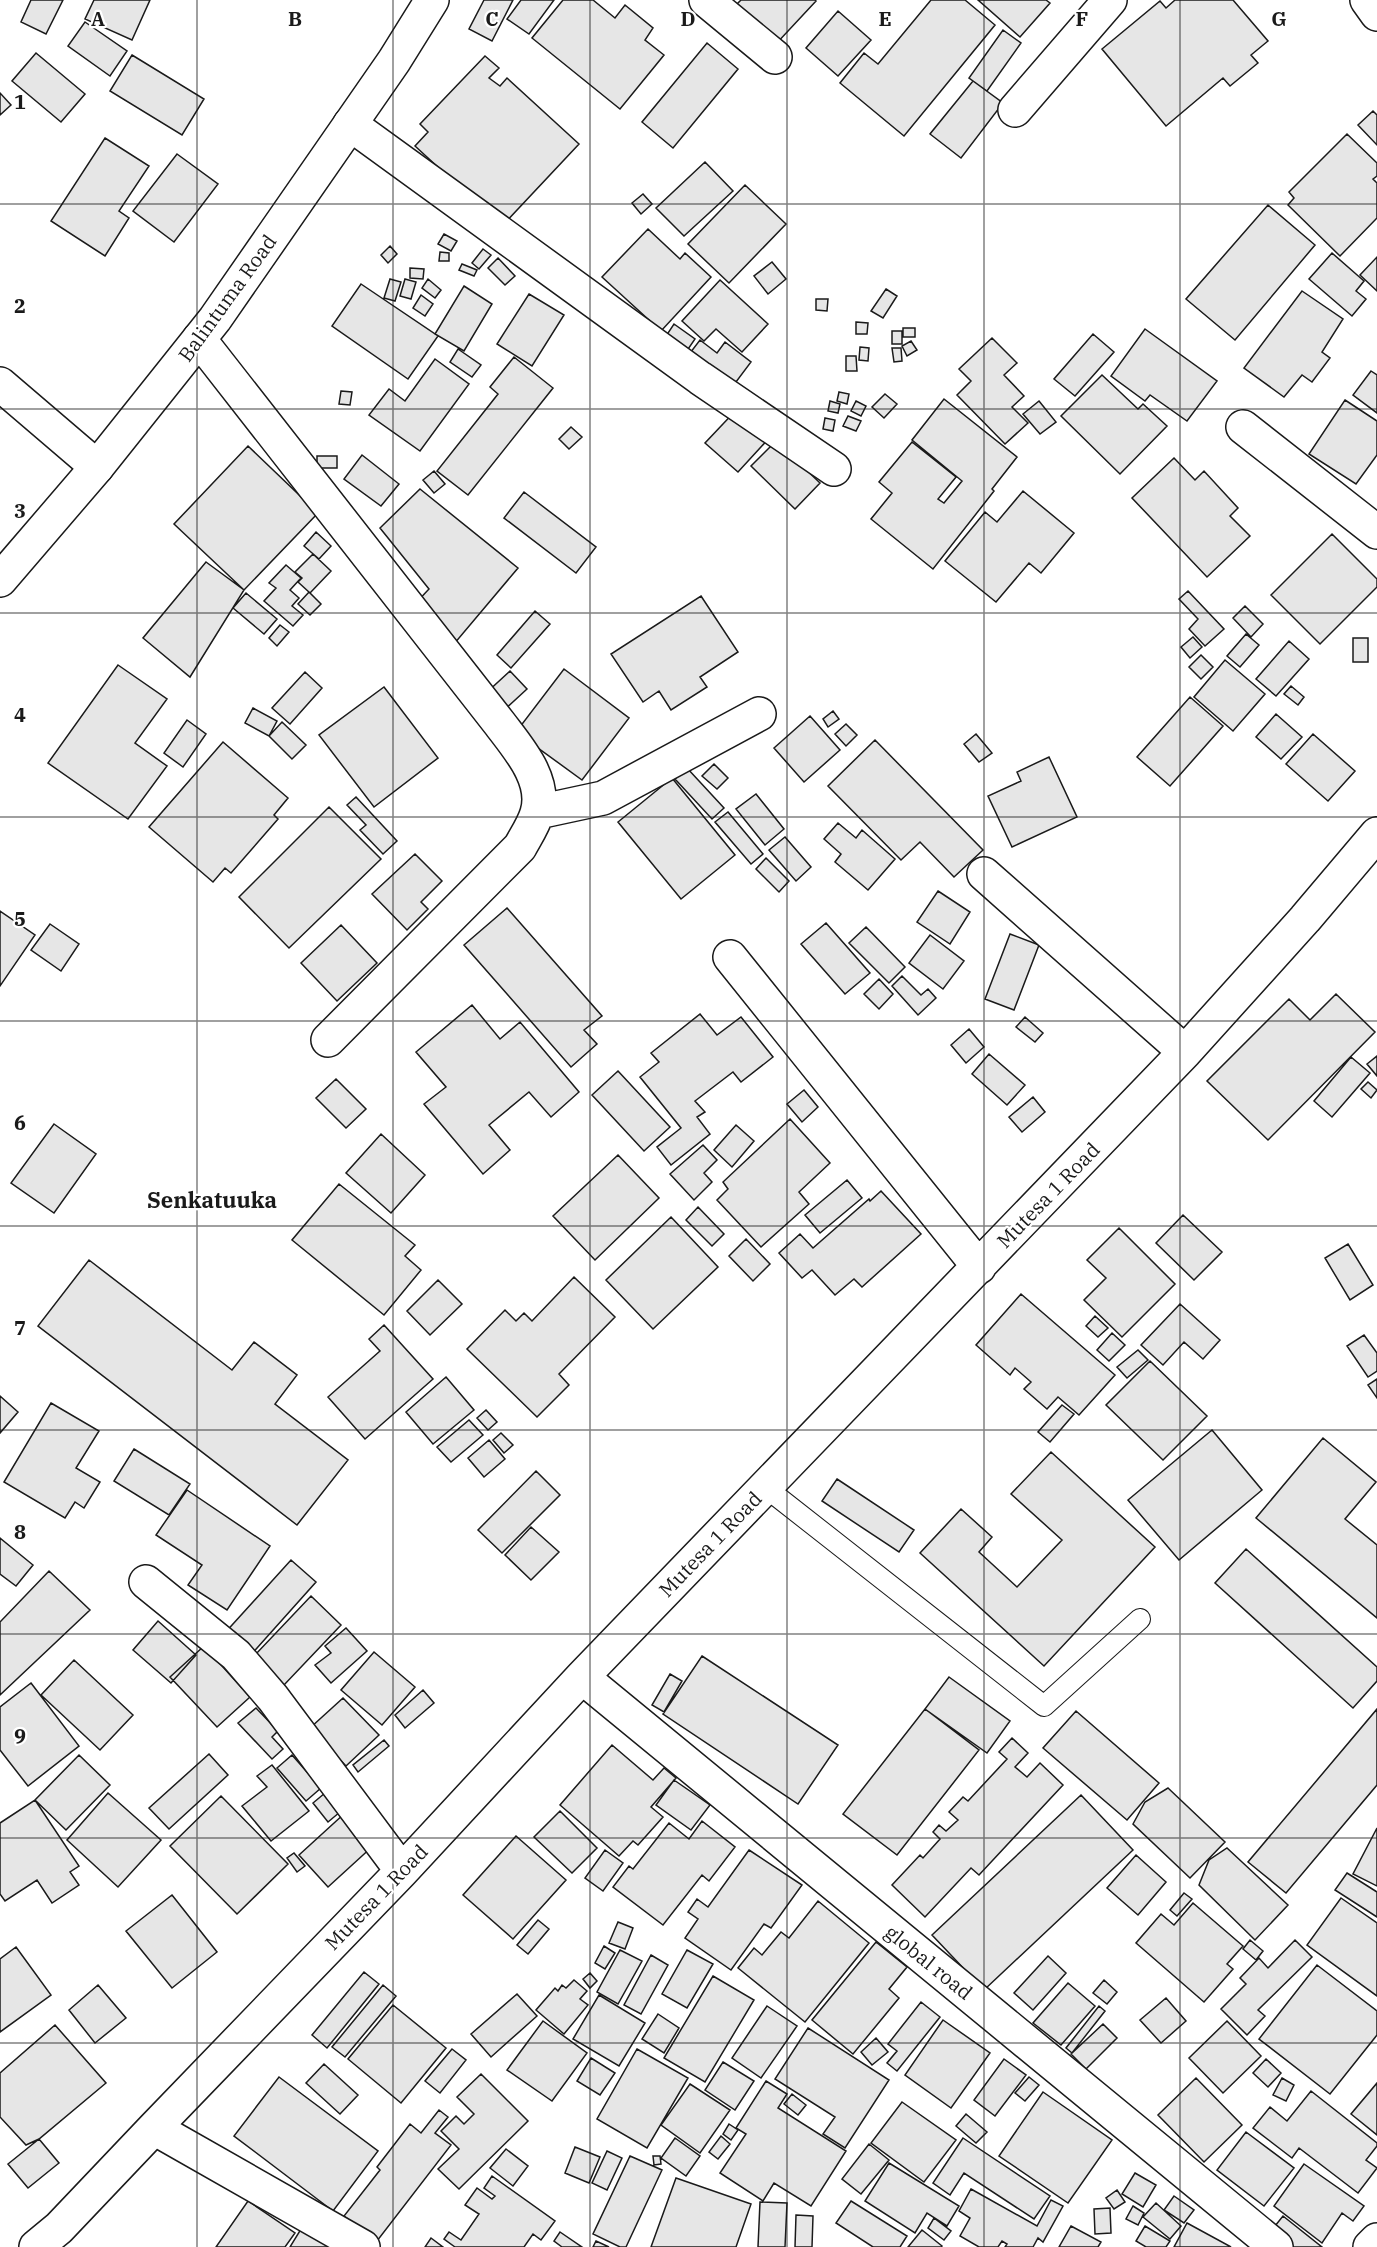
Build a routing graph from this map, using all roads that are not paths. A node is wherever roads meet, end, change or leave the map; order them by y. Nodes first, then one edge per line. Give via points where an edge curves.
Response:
1 (432, 0) edge
2 (706, 0) edge
3 (1110, 0) edge
4 (1366, 0) edge
5 (1377, 14) edge
6 (775, 57) dead end
7 (1015, 110) dead end
8 (350, 124) junction
9 (199, 339) junction
10 (0, 384) edge
11 (1243, 427) dead end
12 (97, 467) junction
13 (834, 469) dead end
14 (1377, 532) edge
15 (0, 580) edge
16 (759, 714) dead end
17 (538, 812) junction
18 (1377, 834) edge
19 (984, 874) dead end
20 (730, 957) dead end
21 (328, 1040) dead end
22 (1185, 1052) junction
23 (979, 1267) junction
24 (765, 1487) junction
25 (146, 1582) dead end
26 (1140, 1619) dead end
27 (582, 1677) junction
28 (402, 1871) junction
29 (154, 2128) junction
30 (1377, 2240) edge
31 (36, 2247) edge
32 (363, 2247) edge
33 (1276, 2247) edge
34 (1370, 2247) edge

1 - 8 street, Balintuma Road
2 - 6 street
3 - 7 street
4 - 5 street
8 - 9 street, Balintuma Road
8 - 13 street via 699,378
9 - 12 street, Balintuma Road
9 - 17 street via 507,733 527,761 538,787
10 - 12 street
11 - 14 street
12 - 15 street, Balintuma Road
16 - 17 street via 603,798
17 - 21 street via 520,847
18 - 22 street, Mutesa 1 Road
19 - 22 street
20 - 23 street
22 - 23 street, Mutesa 1 Road
23 - 24 street, Mutesa 1 Road
24 - 26 lane via 1044,1706
24 - 27 street, Mutesa 1 Road
25 - 28 street via 236,1655 273,1698
27 - 28 street, Mutesa 1 Road
27 - 33 street, global road
28 - 29 street, Mutesa 1 Road
29 - 31 street, Mutesa 1 Road
29 - 32 street
30 - 34 street

